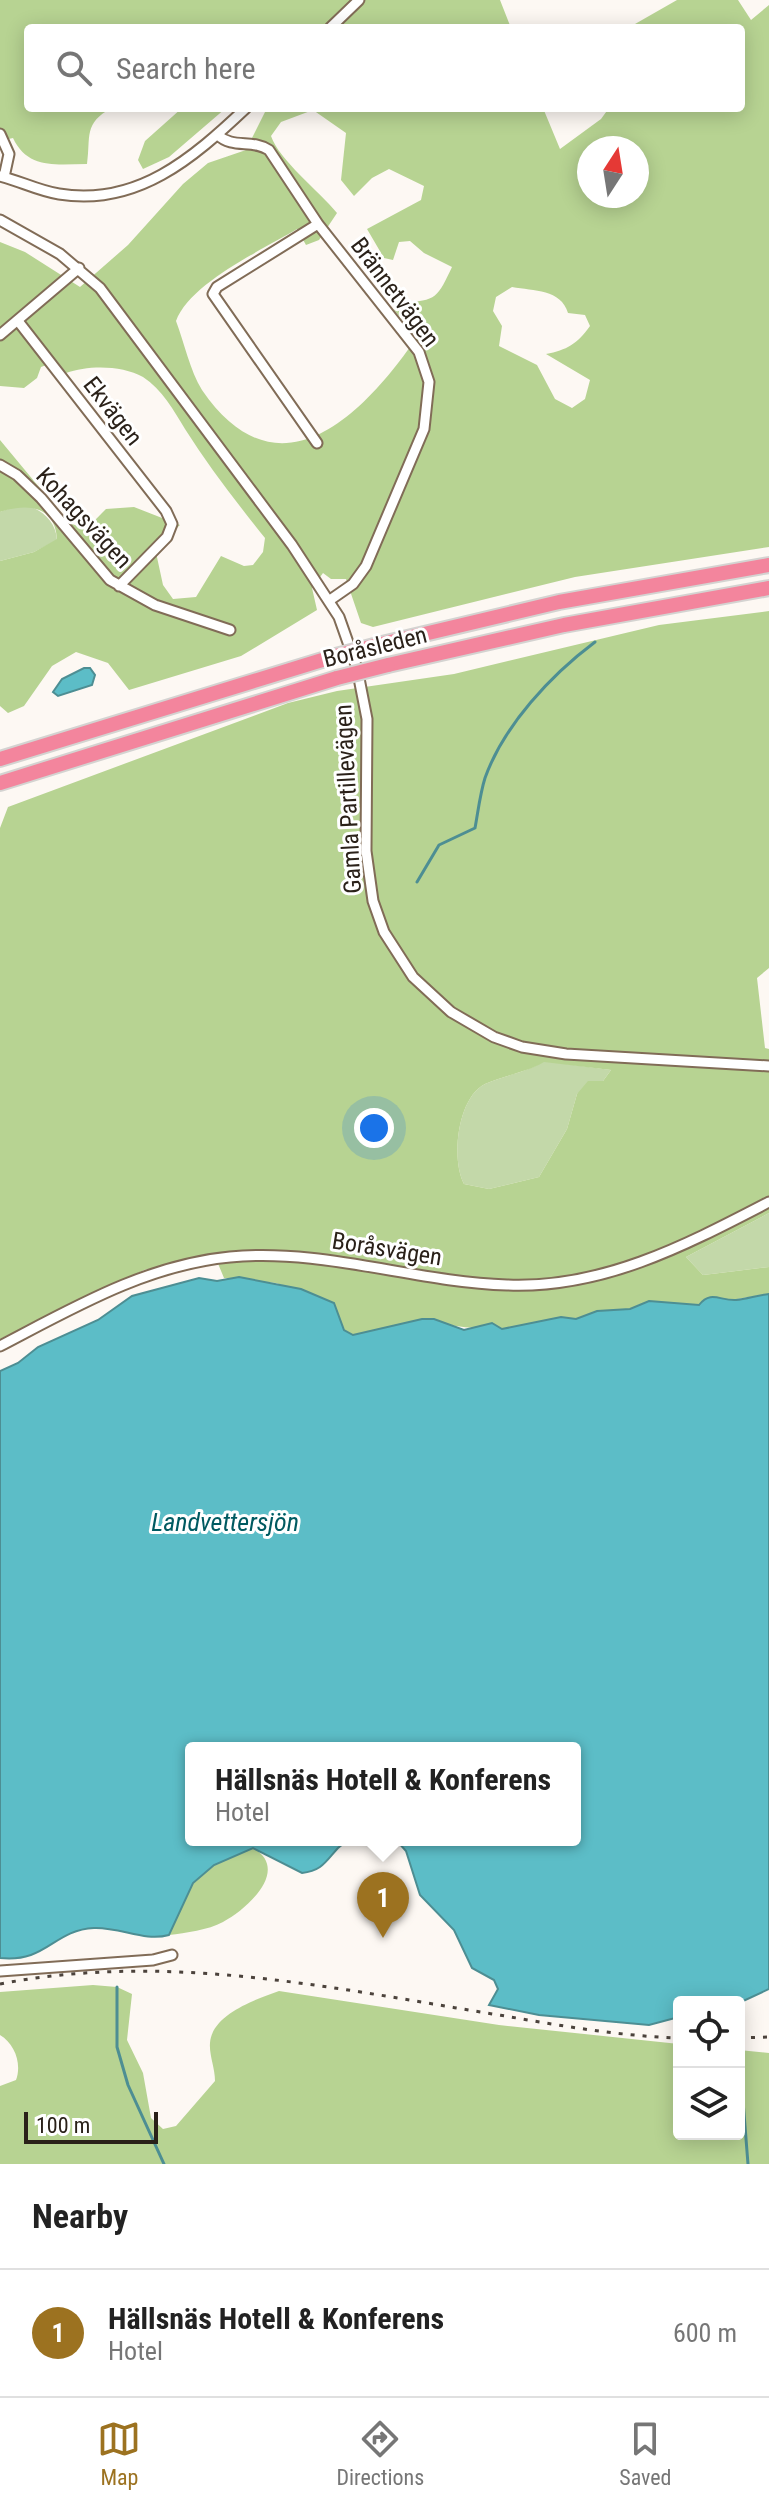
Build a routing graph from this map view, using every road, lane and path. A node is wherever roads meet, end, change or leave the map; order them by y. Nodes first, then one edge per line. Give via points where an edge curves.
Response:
1 (359, 0) edge
2 (334, 24) edge
3 (242, 112) edge
4 (0, 134) edge
5 (218, 135) junction
6 (2, 176) edge
7 (0, 220) edge
8 (318, 224) junction
9 (79, 268) junction
10 (18, 321) junction
11 (0, 335) edge
12 (317, 443) dead end
13 (0, 465) edge
14 (769, 565) edge
15 (119, 586) junction
16 (769, 588) edge
17 (330, 600) junction
18 (230, 630) dead end
19 (0, 757) edge
20 (0, 784) edge
21 (769, 1066) edge
22 (769, 1202) edge
23 (0, 1346) edge
24 (172, 1955) dead end
25 (0, 1971) edge

1 - 2 street
3 - 5 street
4 - 6 street via 9,154
5 - 6 street via 164,175 116,193 58,194
5 - 8 street, Brännetvägen via 224,141 269,150
7 - 9 street, Gamla Partillevägen
8 - 12 street via 213,294
8 - 17 street, Brännetvägen via 419,352 430,402 424,429 366,566 353,584
9 - 10 street
9 - 17 street, Gamla Partillevägen via 135,333
10 - 11 street
10 - 15 street, Ekvägen via 172,524 167,537
13 - 15 street, Kohagsvägen via 41,498 103,575
14 - 19 highway, Boråsleden, bridge via 559,602 382,644
15 - 18 street, Kohagsvägen via 155,605
16 - 20 highway, Boråsleden, bridge via 564,625 388,665
17 - 21 street, Gamla Partillevägen via 357,668 367,719 366,851 373,901 388,940 413,977 451,1012 522,1047
22 - 23 street, Boråsvägen via 637,1265 563,1283 507,1285 314,1258 212,1259 118,1286
24 - 25 street

